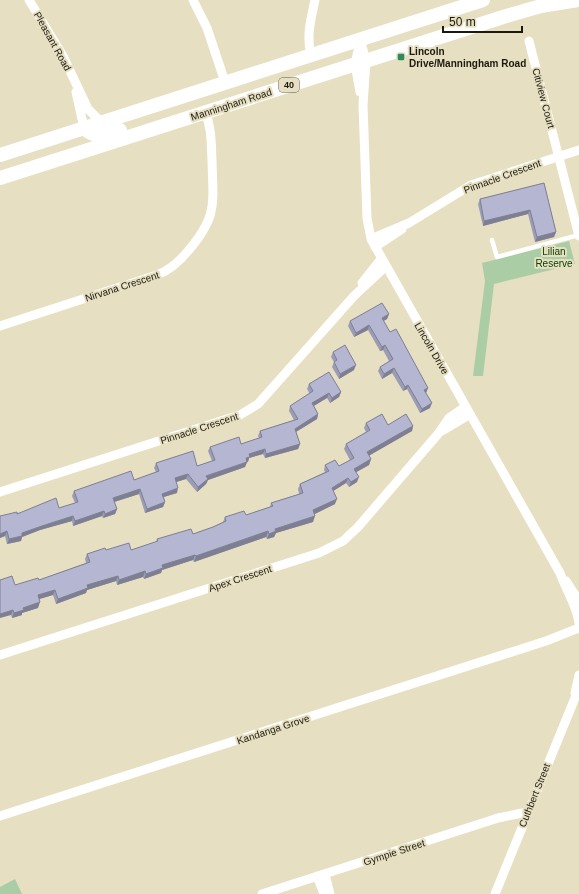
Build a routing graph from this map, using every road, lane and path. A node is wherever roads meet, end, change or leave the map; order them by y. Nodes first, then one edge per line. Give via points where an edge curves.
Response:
1 (30, 0) edge
2 (193, 0) edge
3 (315, 0) edge
4 (483, 0) edge
5 (579, 0) edge
6 (360, 39) junction
7 (529, 40) dead end
8 (311, 55) junction
9 (360, 63) junction
10 (225, 82) junction
11 (74, 83) junction
12 (205, 112) junction
13 (179, 120) junction
14 (102, 123) junction
15 (84, 128) junction
16 (579, 150) edge
17 (0, 155) edge
18 (559, 156) junction
19 (0, 178) edge
20 (579, 236) edge
21 (492, 240) dead end
22 (373, 243) junction
23 (383, 263) junction
24 (0, 326) edge
25 (467, 411) junction
26 (0, 492) edge
27 (560, 573) junction
28 (579, 601) edge
29 (579, 623) edge
30 (579, 628) edge
31 (579, 633) edge
32 (546, 641) junction
33 (0, 655) edge
34 (579, 675) edge
35 (579, 688) edge
36 (574, 697) junction
37 (527, 812) junction
38 (0, 816) edge
39 (321, 875) junction
40 (262, 894) edge
41 (324, 894) edge
42 (330, 894) edge
43 (495, 894) edge

1 - 11 street, Pleasant Road via 63,56
2 - 10 street via 207,28
3 - 8 street via 309,33
4 - 6 main road, 40
5 - 9 main road, Manningham Road / 40 via 510,15
6 - 8 main road, 40
6 - 9 street, Lincoln Drive
7 - 18 street, Citiview Court
8 - 10 main road, 40
9 - 12 main road, Manningham Road / 40
9 - 22 street, Lincoln Drive via 367,218
10 - 14 main road, 40
11 - 14 street, Pleasant Road via 88,109
11 - 15 street, Pleasant Road
12 - 13 main road, Manningham Road / 40
12 - 24 street, Nirvana Crescent via 211,128 212,208 206,228 182,258 170,269 157,275
13 - 15 main road via 142,123 95,136
13 - 19 main road, Manningham Road / 40
14 - 15 main road, 40
15 - 17 main road, 40
16 - 18 street, Pinnacle Crescent
18 - 20 street, Citiview Court
18 - 22 street, Pinnacle Crescent via 471,185
20 - 21 lane via 497,257
22 - 23 street, Lincoln Drive
23 - 25 street, Lincoln Drive
23 - 26 street, Pinnacle Crescent via 362,282 354,296 266,397 250,410
25 - 27 street, Lincoln Drive
25 - 33 street, Apex Crescent via 449,418 358,527 335,546
27 - 28 street, Lincoln Drive
27 - 29 street, Lincoln Drive via 577,610
30 - 32 street, Kandanga Grove
31 - 32 street, Kandanga Grove
32 - 38 street, Kandanga Grove
34 - 36 street, Cuthbert Street
35 - 36 street, Cuthbert Street
36 - 37 street, Cuthbert Street
37 - 39 street, Gympie Street via 498,818
37 - 43 street, Cuthbert Street
39 - 40 street, Gympie Street
39 - 41 street
39 - 42 street

